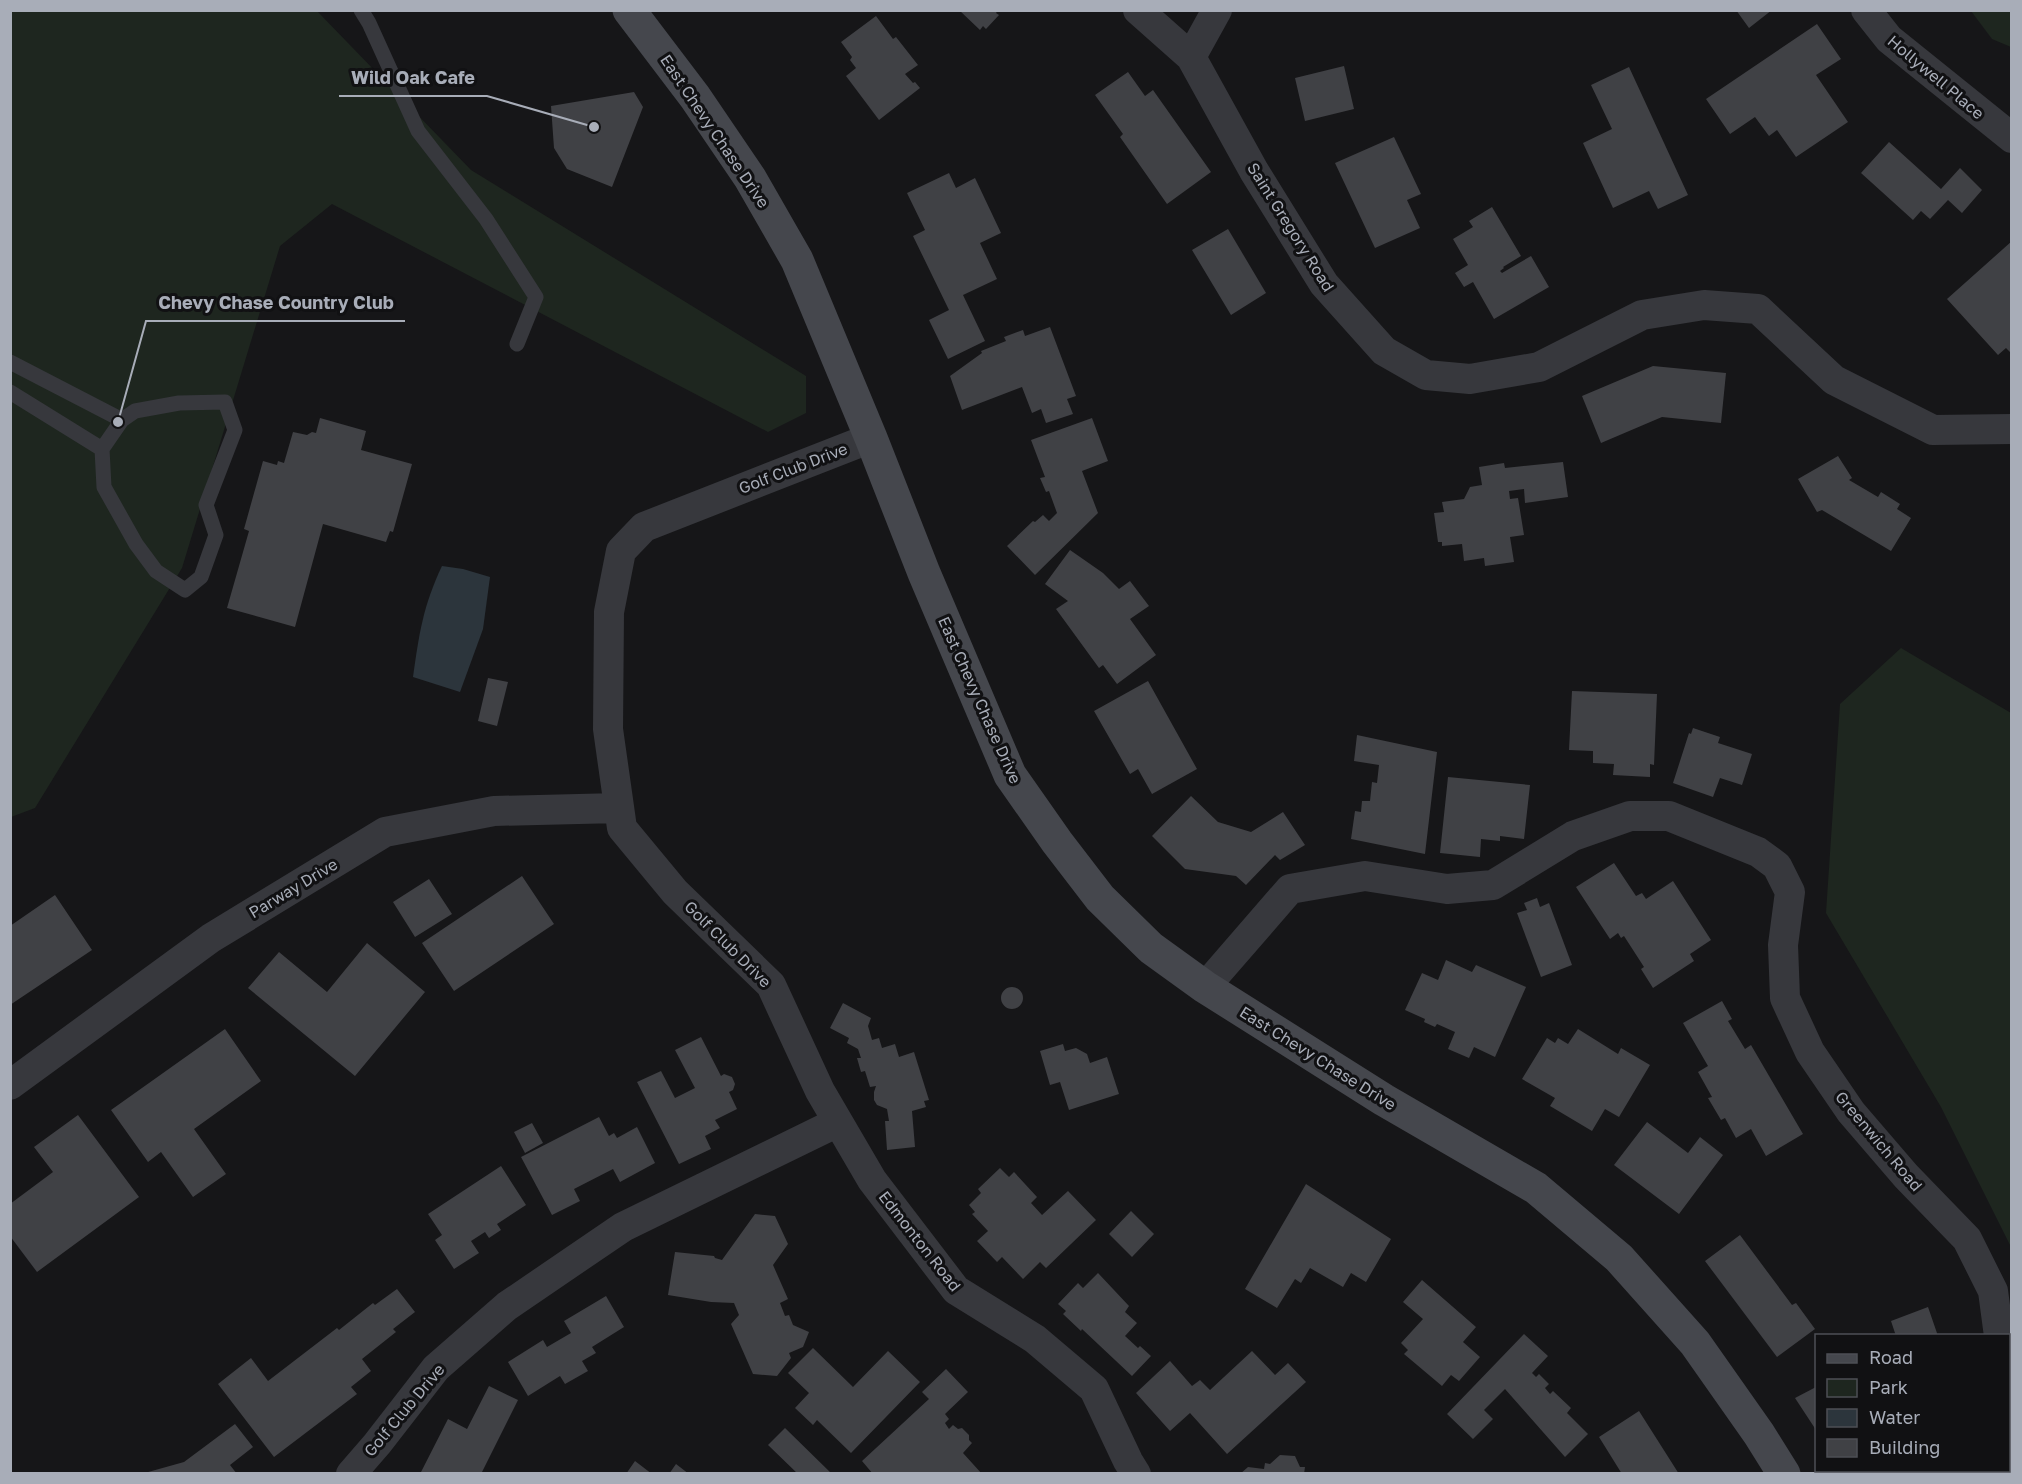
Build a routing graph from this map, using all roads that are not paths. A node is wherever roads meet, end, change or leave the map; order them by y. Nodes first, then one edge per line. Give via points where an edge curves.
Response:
1 (361, 10) edge
2 (629, 10) edge
3 (1138, 10) edge
4 (1217, 10) edge
5 (1866, 10) edge
6 (1191, 57) junction
7 (2012, 138) edge
8 (517, 344) dead end
9 (10, 362) edge
10 (10, 392) edge
11 (122, 420) junction
12 (2012, 429) edge
13 (871, 438) junction
14 (102, 449) junction
15 (619, 808) junction
16 (1205, 987) junction
17 (10, 1085) edge
18 (838, 1122) junction
19 (1999, 1334) edge
20 (351, 1473) edge
21 (1136, 1473) edge
22 (1784, 1473) edge

1 - 8 lane via 418,131 486,219 536,297
2 - 13 main road, East Chevy Chase Drive via 695,97 756,188 797,260
3 - 6 street, Saint Gregory Road
4 - 6 street
5 - 7 street, Hollywell Place via 1889,39
6 - 12 street, Saint Gregory Road via 1254,171 1324,284 1384,351 1426,375 1470,379 1539,367 1642,315 1704,305 1758,309 1834,380 1933,430
9 - 11 lane
10 - 14 lane
11 - 14 lane
11 - 14 lane via 135,411 179,403 225,402 235,430 206,505 216,535 201,577 184,590 156,571 136,544 104,487
13 - 15 street, Golf Club Drive via 644,527 621,551 609,612 608,729
13 - 16 main road, East Chevy Chase Drive via 1010,775 1100,898 1150,948
15 - 17 street, Parway Drive via 494,811 385,832 211,938
15 - 18 street, Golf Club Drive via 622,828 675,892 771,985
16 - 19 street, Greenwich Road via 1290,889 1365,876 1448,889 1493,885 1573,836 1630,816 1669,816 1758,852 1777,866 1790,892 1783,945 1785,998 1810,1052 1851,1112 1967,1239 1993,1291
16 - 22 main road, East Chevy Chase Drive via 1384,1100 1536,1188 1619,1258 1695,1343
18 - 20 street, Golf Club Drive via 623,1227 507,1306 436,1368
18 - 21 street, Edmonton Road via 872,1180 956,1290 1035,1339 1094,1389

